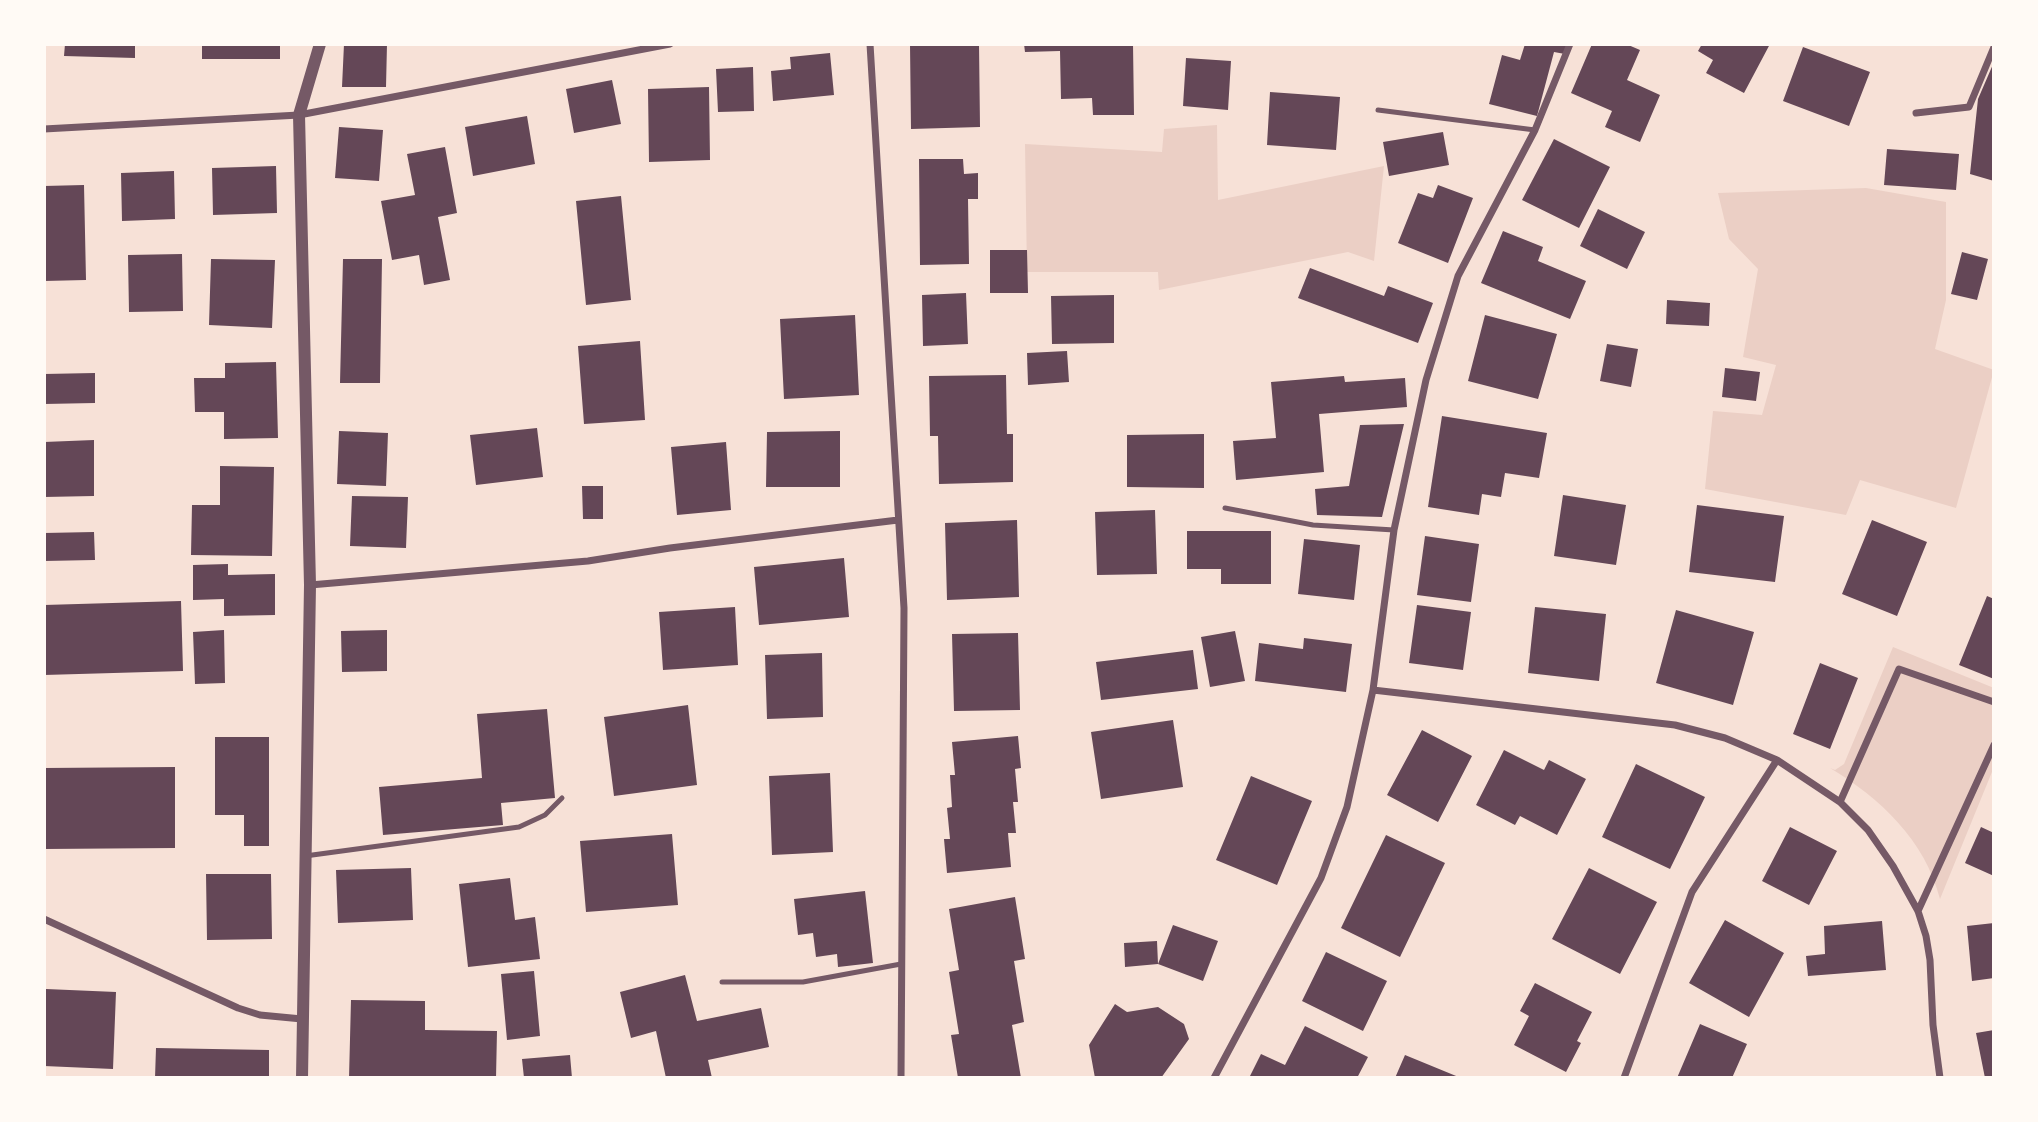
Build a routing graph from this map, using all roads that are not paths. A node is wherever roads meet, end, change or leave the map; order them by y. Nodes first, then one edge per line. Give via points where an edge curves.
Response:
1 (320, 44) edge
2 (670, 44) edge
3 (870, 44) edge
4 (1570, 44) edge
5 (1994, 47) edge
6 (1378, 110) dead end
7 (1916, 113) dead end
8 (299, 116) junction
9 (44, 129) edge
10 (1535, 130) junction
11 (1225, 508) dead end
12 (898, 520) junction
13 (1394, 530) junction
14 (310, 585) junction
15 (1373, 690) junction
16 (1994, 702) edge
17 (1994, 745) edge
18 (1777, 760) junction
19 (562, 798) dead end
20 (1840, 802) junction
21 (305, 856) junction
22 (1918, 911) junction
23 (44, 919) edge
24 (901, 964) junction
25 (722, 982) dead end
26 (302, 1019) junction
27 (302, 1078) edge
28 (901, 1078) edge
29 (1214, 1078) edge
30 (1624, 1078) edge
31 (1940, 1078) edge

1 - 8 street
2 - 8 street
3 - 12 street
4 - 10 street
5 - 7 street via 1969,107
6 - 10 lane
8 - 9 street
8 - 14 street
10 - 13 street via 1458,276 1417,416
11 - 13 lane via 1313,525
12 - 14 street via 588,561
12 - 24 street via 904,608
13 - 15 street
14 - 21 street
15 - 18 street via 1675,725 1725,738
15 - 29 street via 1347,807 1321,878
16 - 20 street via 1899,669
17 - 22 street
18 - 20 street
18 - 30 street via 1692,892
19 - 21 lane via 545,815 519,827
20 - 22 street via 1868,830
21 - 26 street
22 - 31 street via 1930,960
23 - 26 street via 238,1008
24 - 25 lane via 803,982
24 - 28 street
26 - 27 street

